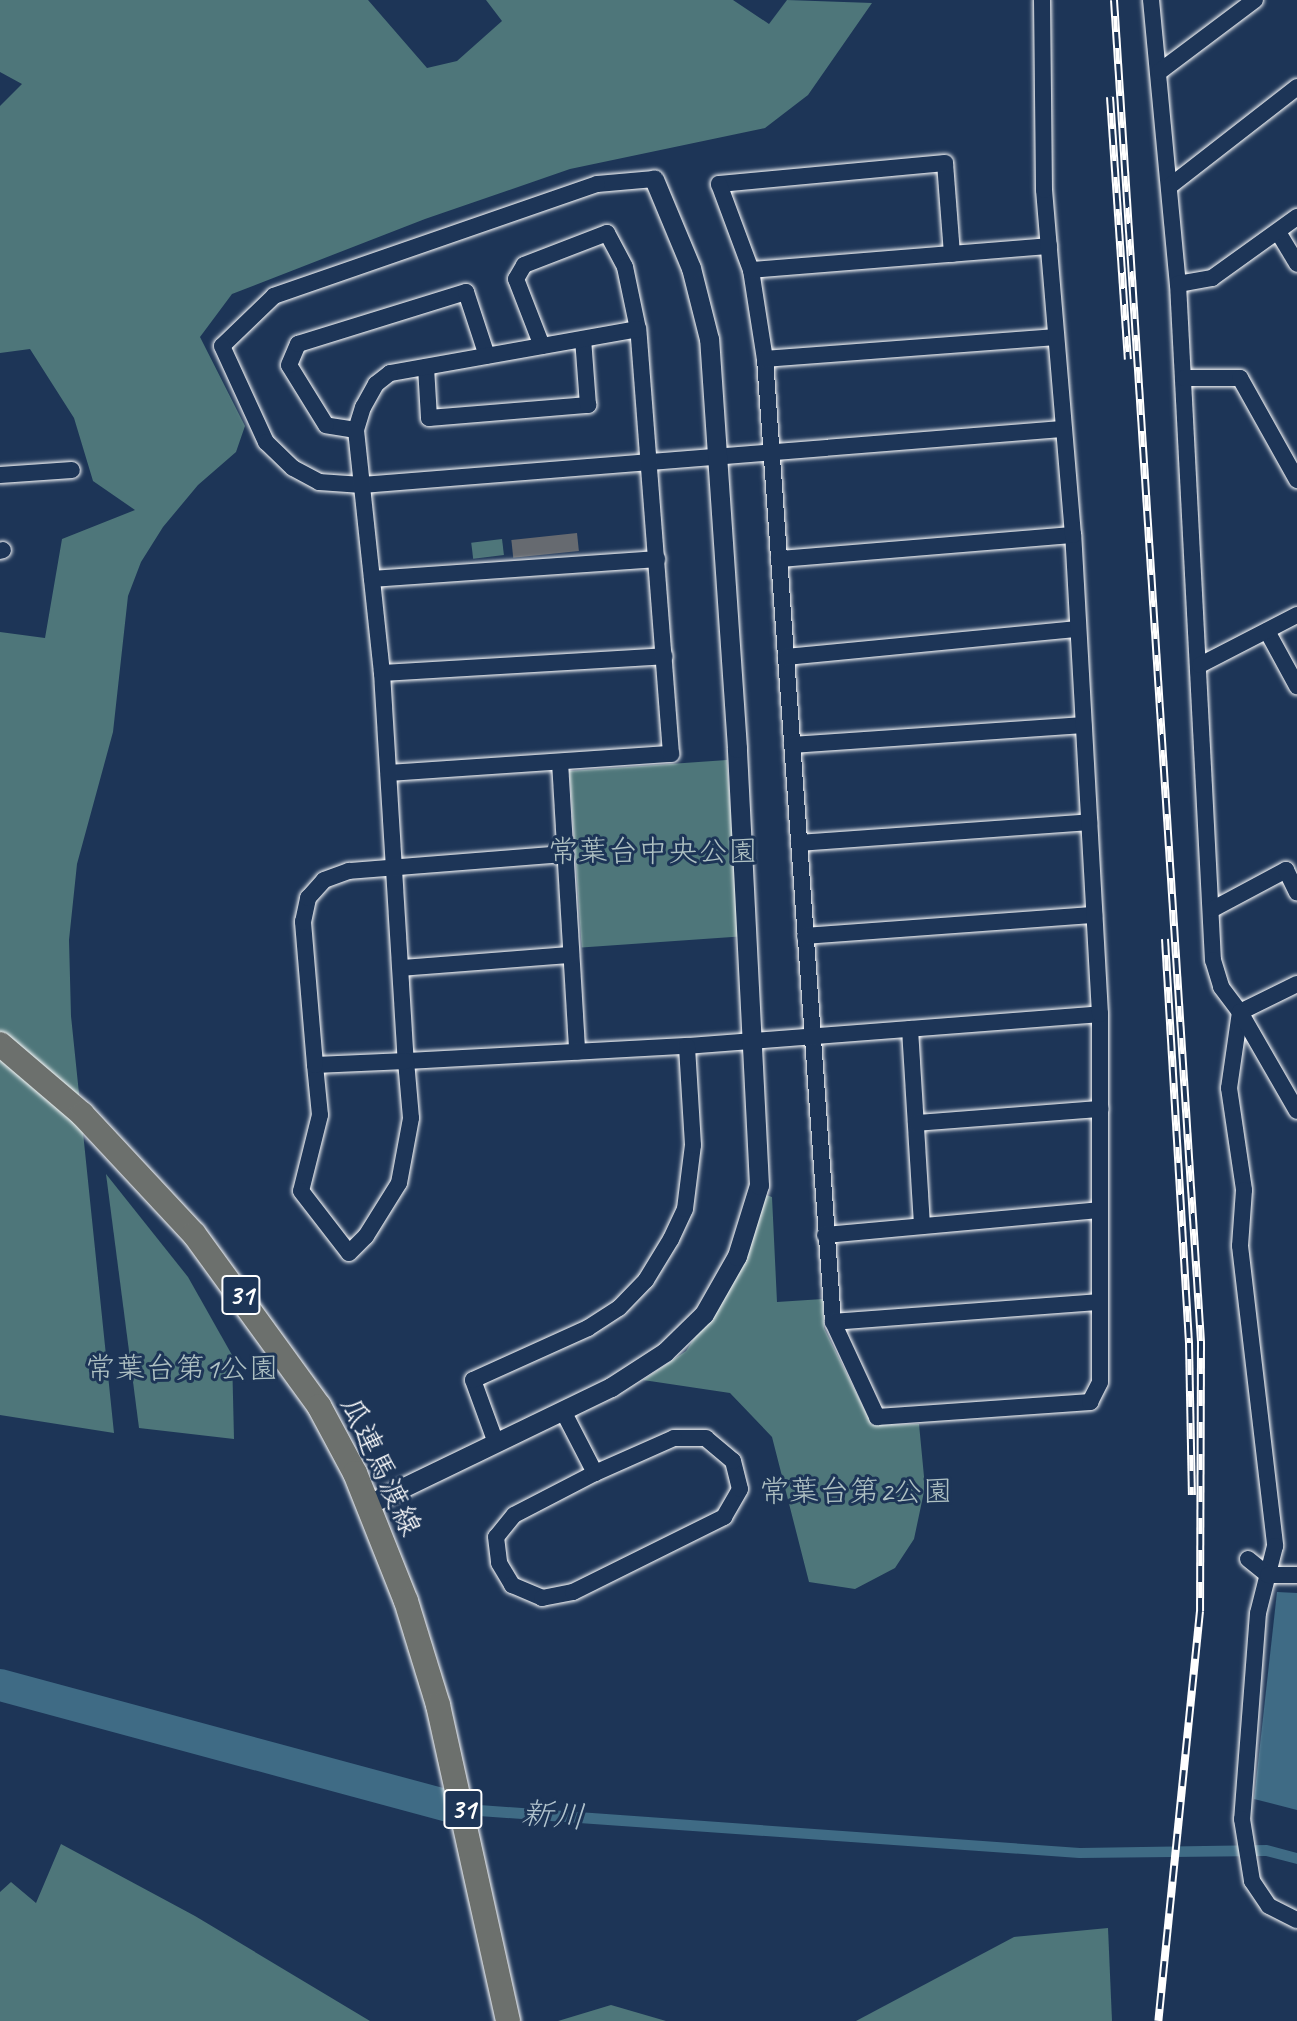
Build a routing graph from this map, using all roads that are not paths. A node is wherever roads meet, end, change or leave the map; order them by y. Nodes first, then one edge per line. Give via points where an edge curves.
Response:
1 (1042, 0) edge
2 (1152, 0) edge
3 (1255, 0) edge
4 (1159, 72) junction
5 (1297, 87) edge
6 (654, 179) joint
7 (1170, 186) junction
8 (1297, 217) edge
9 (1278, 232) junction
10 (1048, 246) junction
11 (952, 254) junction
12 (1297, 264) edge
13 (751, 270) junction
14 (1178, 284) junction
15 (638, 329) junction
16 (1055, 337) junction
17 (583, 339) junction
18 (542, 346) junction
19 (487, 356) junction
20 (765, 359) junction
21 (426, 367) junction
22 (1184, 378) junction
23 (1062, 429) junction
24 (356, 430) junction
25 (772, 455) junction
26 (717, 458) junction
27 (650, 462) junction
28 (72, 470) dead end
29 (0, 475) edge
30 (1297, 480) edge
31 (362, 485) junction
32 (1073, 535) junction
33 (657, 559) junction
34 (779, 559) junction
35 (372, 579) junction
36 (1297, 615) edge
37 (1078, 629) junction
38 (1268, 631) junction
39 (664, 656) junction
40 (786, 657) junction
41 (1200, 665) junction
42 (382, 673) junction
43 (1297, 686) edge
44 (1083, 725) junction
45 (792, 745) junction
46 (559, 762) junction
47 (389, 774) junction
48 (1089, 822) junction
49 (799, 843) junction
50 (565, 854) junction
51 (395, 868) junction
52 (1297, 893) edge
53 (1213, 909) junction
54 (1094, 915) junction
55 (805, 936) junction
56 (571, 955) junction
57 (401, 968) junction
58 (1297, 984) edge
59 (1240, 1012) junction
60 (1100, 1014) junction
61 (910, 1029) junction
62 (812, 1037) junction
63 (753, 1041) junction
64 (0, 1044) edge
65 (687, 1046) junction
66 (577, 1052) junction
67 (406, 1062) junction
68 (315, 1065) junction
69 (1100, 1109) junction
70 (1297, 1111) edge
71 (916, 1123) junction
72 (1099, 1210) junction
73 (922, 1226) junction
74 (825, 1235) junction
75 (1099, 1302) junction
76 (833, 1322) junction
77 (563, 1410) junction
78 (496, 1443) junction
79 (595, 1473) junction
80 (369, 1504) junction
81 (1248, 1559) dead end
82 (1268, 1575) junction
83 (1297, 1575) edge
84 (1297, 1920) edge
85 (508, 2021) edge

1 - 10 street
2 - 4 street
3 - 4 street
4 - 7 street
5 - 7 street
6 - 26 street via 691,268 709,339
6 - 31 street via 597,184 274,296 222,346 266,442 293,468 319,482
7 - 14 street
8 - 9 street
9 - 12 street
9 - 14 street via 1212,278
10 - 11 street
10 - 16 street
11 - 13 street
11 - 13 street via 945,163 719,184
13 - 20 street
14 - 22 street
15 - 17 street
15 - 18 street via 625,267 607,233 524,265 516,279
15 - 27 street
16 - 20 street
16 - 23 street
17 - 18 street
17 - 21 street via 588,405 429,418
18 - 19 street
19 - 21 street
19 - 24 street via 466,292 298,344 289,365 326,425
20 - 25 street
21 - 24 street via 390,373 376,384
22 - 30 street via 1240,378
22 - 41 street
23 - 25 street
23 - 32 street
24 - 31 street
25 - 26 street
25 - 34 street
26 - 27 street
26 - 63 street
27 - 31 street
27 - 33 street
28 - 29 street
31 - 35 street
32 - 34 street
32 - 37 street
33 - 35 street
33 - 39 street
34 - 40 street
35 - 42 street
36 - 38 street
37 - 40 street
37 - 44 street
38 - 41 street
38 - 43 street
39 - 42 street
39 - 46 street via 671,754
40 - 45 street
41 - 53 street
42 - 47 street
44 - 45 street
44 - 48 street
45 - 49 street
46 - 47 street
46 - 50 street
47 - 51 street
48 - 49 street
48 - 54 street
49 - 55 street
50 - 51 street
50 - 56 street
51 - 57 street
51 - 68 street via 349,871 324,880 308,898 303,922
52 - 53 street via 1286,870
53 - 59 street via 1213,960 1221,987
54 - 55 street
54 - 60 street
55 - 62 street
56 - 57 street
56 - 66 street
57 - 67 street
58 - 59 street
59 - 70 street
59 - 82 street via 1229,1088 1244,1190 1240,1246 1274,1536
60 - 61 street
60 - 69 street
61 - 62 street
61 - 71 street
62 - 63 street
62 - 74 street
63 - 65 street
63 - 77 street via 759,1185 737,1256 704,1314 665,1352 611,1387
64 - 80 main road, 瓜連馬渡線 / 31 via 82,1114 194,1234 319,1406
65 - 66 street
65 - 78 street via 693,1145 685,1209 676,1229 646,1280 619,1308 588,1328 473,1380
66 - 67 street
67 - 68 street
67 - 68 street via 411,1118 399,1183 366,1236 349,1253 301,1191 320,1115
69 - 71 street
69 - 72 street
71 - 73 street
72 - 73 street
72 - 75 street
73 - 74 street
74 - 76 street
75 - 76 street
75 - 76 street via 1100,1382 1090,1402 877,1418
77 - 78 street
77 - 79 street
78 - 80 street
79 - 79 street via 514,1515 496,1537 499,1563 512,1585 542,1598 573,1592 724,1517 740,1489 733,1461 706,1438 674,1438
80 - 85 main road, 瓜連馬渡線 / 31 via 406,1601 450,1753
81 - 82 street
82 - 83 street
82 - 84 street via 1258,1613 1242,1819 1252,1881 1269,1906

